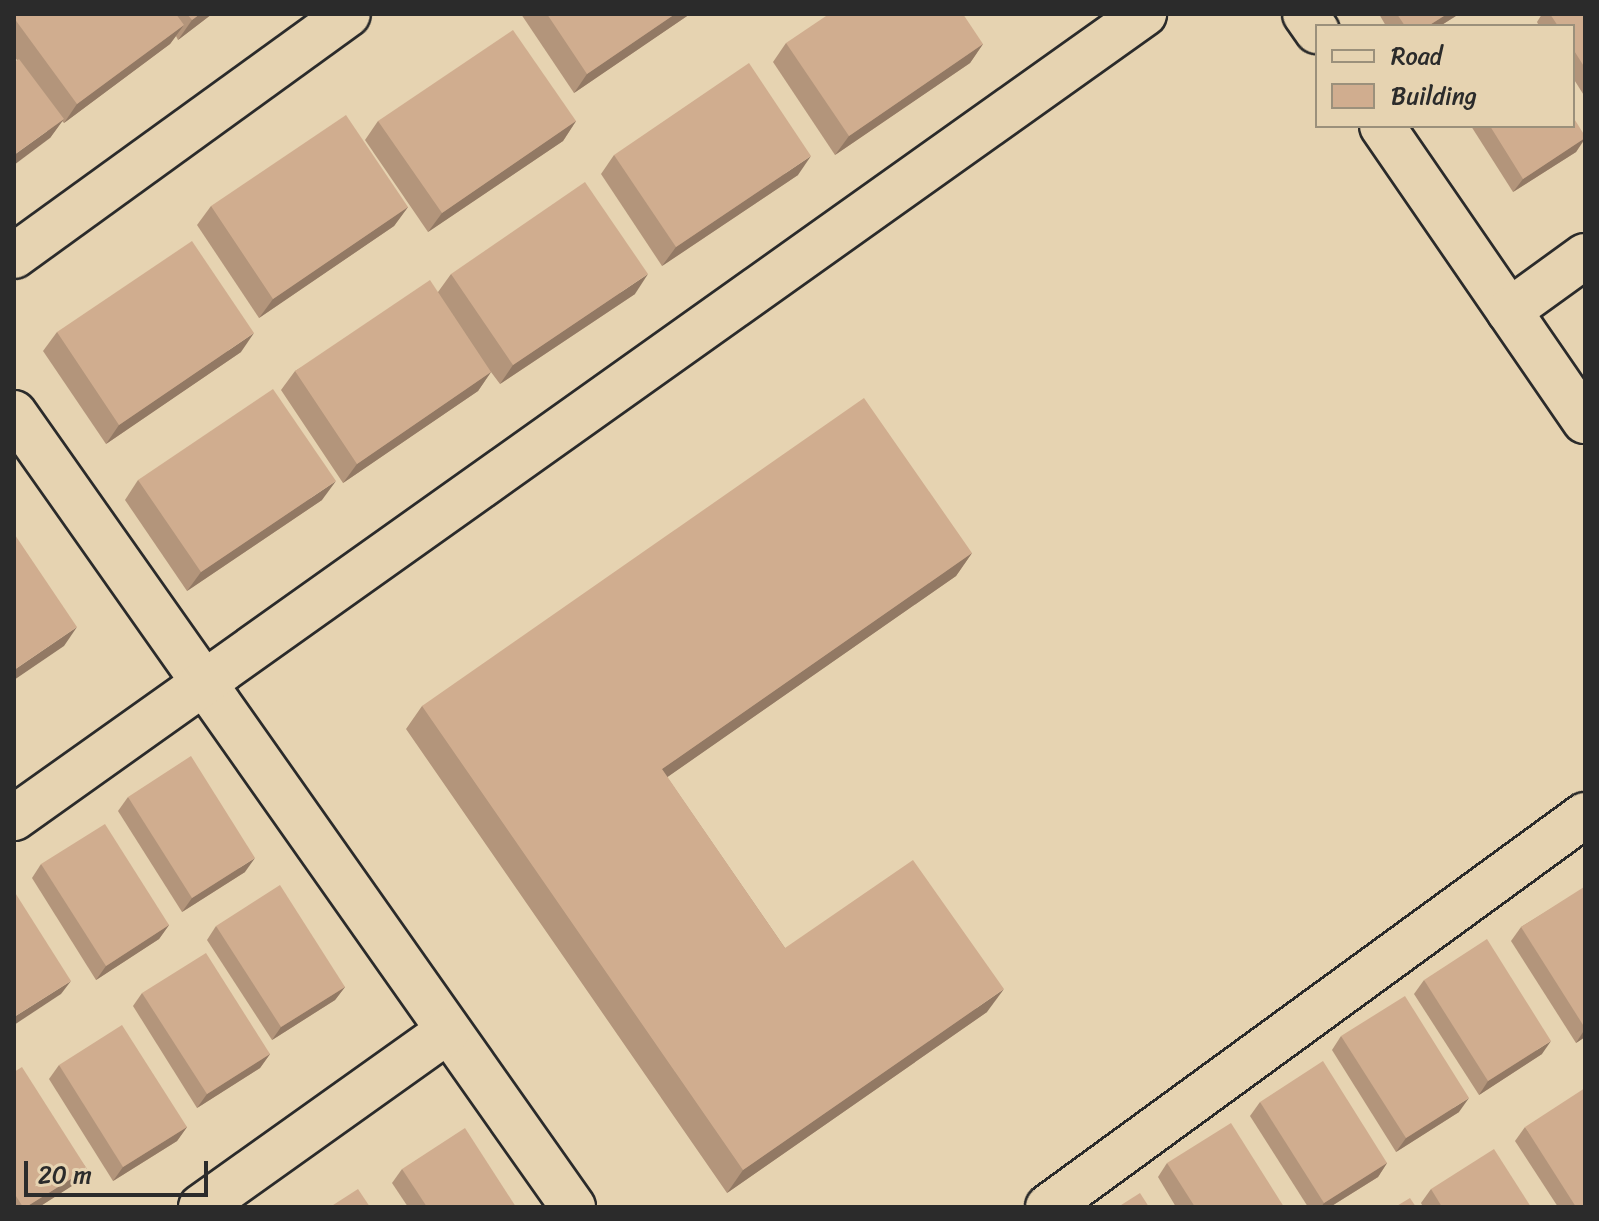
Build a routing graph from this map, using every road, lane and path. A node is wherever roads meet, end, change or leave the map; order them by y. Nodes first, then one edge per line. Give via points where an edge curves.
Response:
1 (348, 14) edge
2 (1144, 14) edge
3 (1383, 128) edge
4 (14, 256) edge
5 (1585, 256) edge
6 (1509, 311) junction
7 (14, 413) edge
8 (1585, 421) edge
9 (204, 683) junction
10 (1585, 815) edge
11 (14, 818) edge
12 (448, 1031) junction
13 (201, 1207) edge
14 (573, 1207) edge
15 (1048, 1207) edge

1 - 4 street
2 - 9 street
3 - 6 street
5 - 6 street
6 - 8 street
7 - 9 street
9 - 11 street
9 - 12 street
10 - 15 street
12 - 13 street
12 - 14 street

